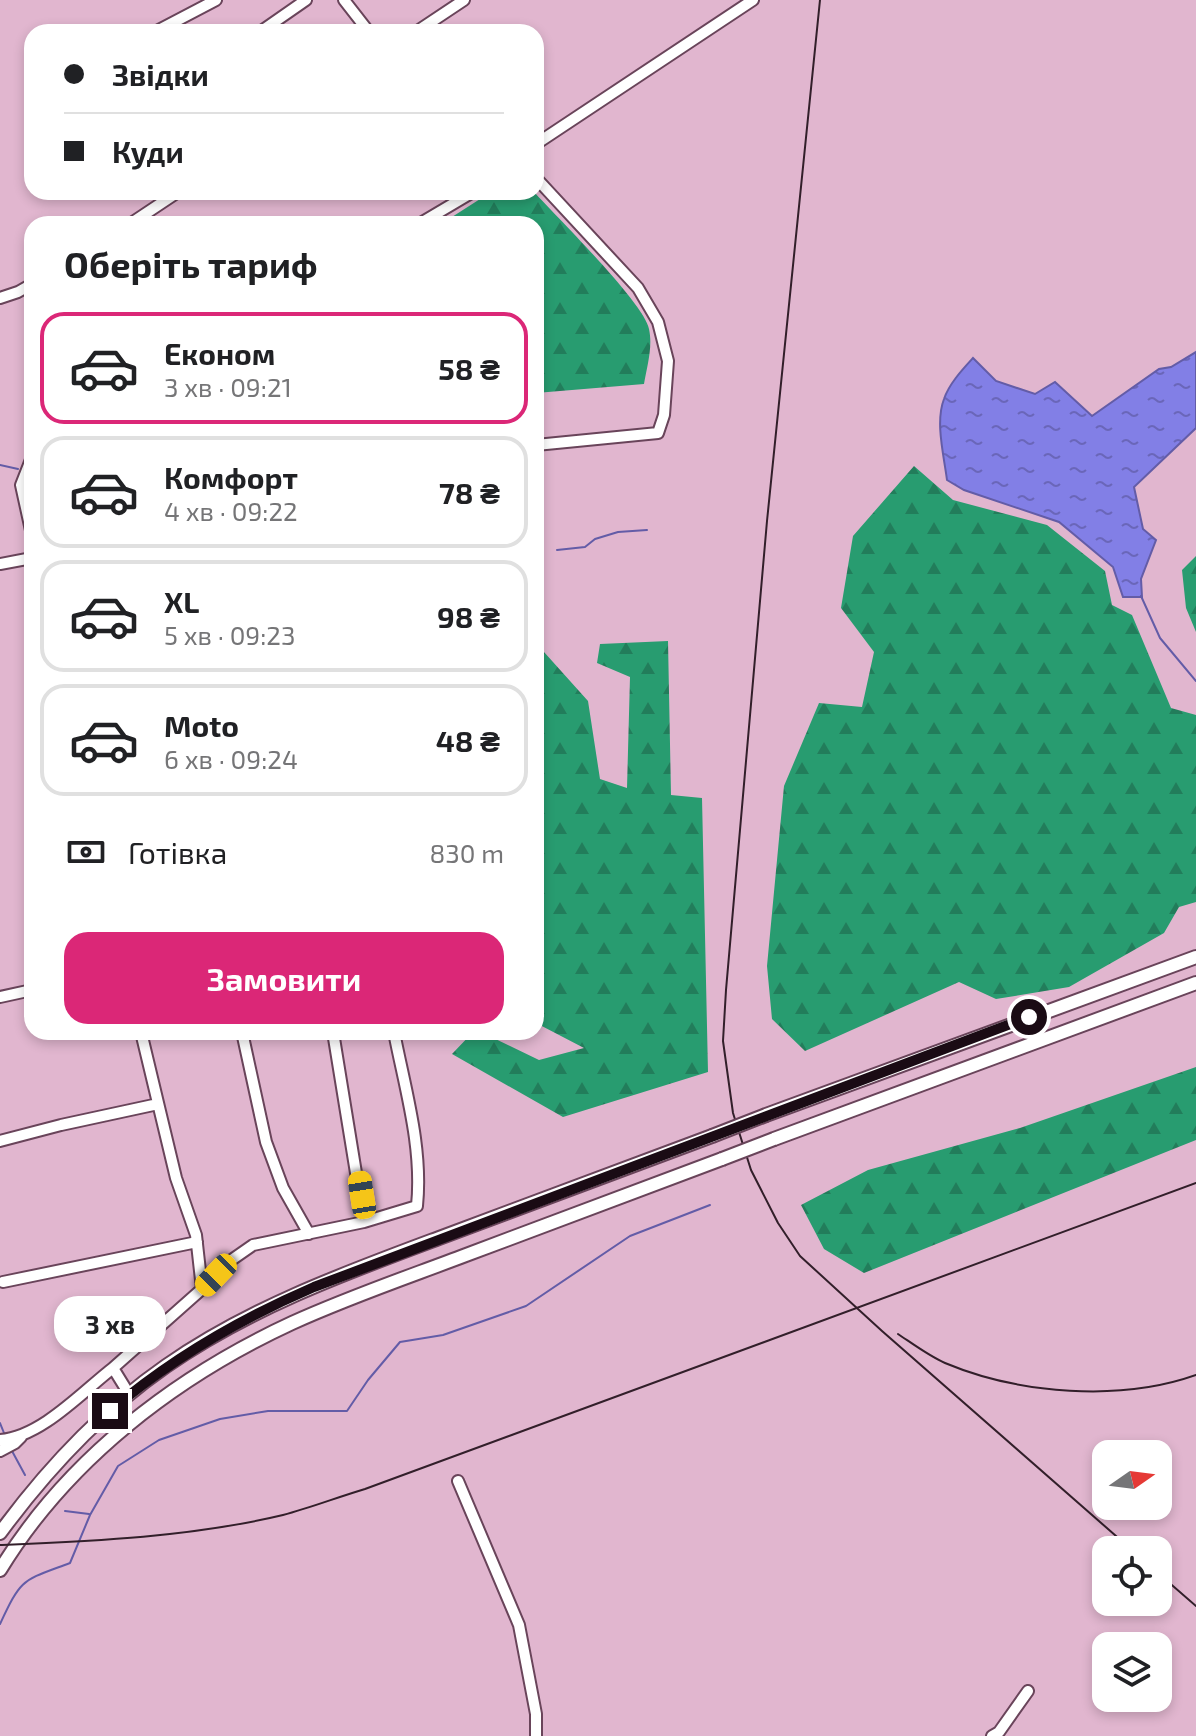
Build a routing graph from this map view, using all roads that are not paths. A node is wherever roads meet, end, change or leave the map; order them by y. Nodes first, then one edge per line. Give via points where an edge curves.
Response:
1 (216, 0) edge
2 (306, 0) edge
3 (344, 0) edge
4 (464, 0) edge
5 (753, 0) edge
6 (170, 24) edge
7 (272, 24) edge
8 (363, 24) edge
9 (428, 24) edge
10 (544, 139) edge
11 (544, 187) edge
12 (166, 200) edge
13 (460, 200) edge
14 (142, 216) edge
15 (432, 216) edge
16 (24, 289) edge
17 (0, 298) edge
18 (544, 444) edge
19 (24, 477) edge
20 (24, 499) edge
21 (24, 560) edge
22 (0, 564) edge
23 (1196, 957) edge
24 (1196, 983) edge
25 (24, 992) edge
26 (0, 997) edge
27 (143, 1040) edge
28 (244, 1040) edge
29 (334, 1040) edge
30 (396, 1040) edge
31 (158, 1104) junction
32 (0, 1141) edge
33 (364, 1222) junction
34 (309, 1234) junction
35 (197, 1242) junction
36 (3, 1282) dead end
37 (202, 1289) junction
38 (199, 1344) junction
39 (212, 1366) junction
40 (113, 1368) junction
41 (129, 1394) junction
42 (22, 1435) junction
43 (0, 1440) edge
44 (0, 1451) edge
45 (458, 1481) dead end
46 (0, 1533) edge
47 (0, 1570) edge
48 (1028, 1691) dead end
49 (536, 1736) edge
50 (992, 1736) edge

1 - 6 street
2 - 7 street
3 - 8 street
4 - 9 street
5 - 10 street
11 - 18 street via 638,288 658,322 668,361 658,433
12 - 14 street
13 - 15 street
16 - 17 street
19 - 20 street
21 - 22 street
23 - 38 main road, bridge via 354,1270
24 - 39 main road, bridge via 370,1291
25 - 26 street
27 - 31 street
28 - 34 street via 266,1142 283,1188
29 - 33 street
30 - 33 street via 417,1145 417,1206
31 - 32 street
31 - 35 street
33 - 34 street
34 - 37 street via 253,1245
35 - 36 street
35 - 37 street
37 - 40 street
38 - 39 main road
38 - 41 main road
39 - 47 main road via 139,1417 71,1475
40 - 41 street
40 - 42 street
41 - 46 main road via 59,1459
42 - 43 street
42 - 44 street
45 - 49 street via 519,1625
48 - 50 street

